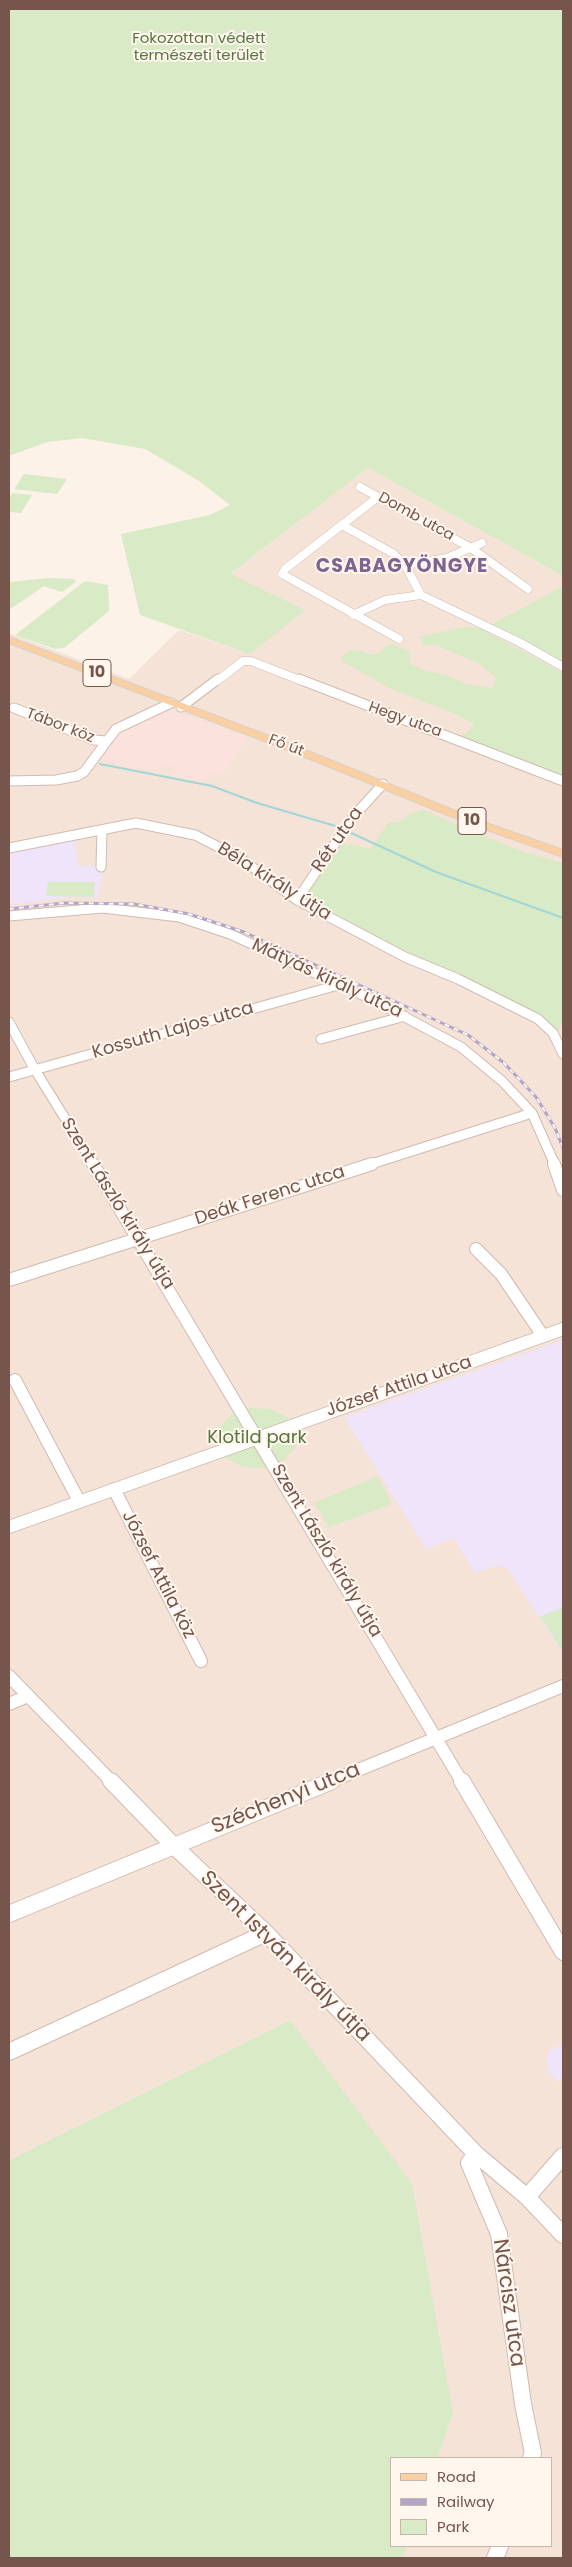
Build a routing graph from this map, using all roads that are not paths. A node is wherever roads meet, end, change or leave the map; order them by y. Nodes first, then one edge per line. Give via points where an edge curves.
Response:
1 (360, 487) dead end
2 (378, 497) junction
3 (342, 525) junction
4 (482, 543) dead end
5 (471, 548) junction
6 (405, 566) junction
7 (528, 589) dead end
8 (421, 595) junction
9 (353, 615) junction
10 (399, 639) dead end
11 (9, 640) edge
12 (563, 668) edge
13 (176, 705) junction
14 (14, 708) dead end
15 (106, 742) junction
16 (9, 781) edge
17 (563, 781) edge
18 (383, 784) junction
19 (102, 830) junction
20 (9, 848) edge
21 (563, 854) edge
22 (102, 867) dead end
23 (297, 900) junction
24 (9, 916) edge
25 (338, 984) junction
26 (405, 1016) junction
27 (9, 1022) edge
28 (321, 1039) dead end
29 (563, 1054) edge
30 (35, 1070) junction
31 (9, 1078) edge
32 (532, 1113) junction
33 (563, 1190) edge
34 (140, 1238) junction
35 (476, 1249) dead end
36 (9, 1280) edge
37 (563, 1329) edge
38 (543, 1336) junction
39 (15, 1380) dead end
40 (258, 1437) junction
41 (114, 1489) junction
42 (79, 1501) junction
43 (9, 1527) edge
44 (201, 1661) dead end
45 (9, 1676) edge
46 (563, 1686) edge
47 (28, 1696) junction
48 (9, 1704) edge
49 (437, 1738) junction
50 (173, 1845) junction
51 (9, 1914) edge
52 (266, 1933) junction
53 (563, 1952) edge
54 (9, 2052) edge
55 (476, 2154) junction
56 (563, 2156) edge
57 (528, 2197) junction
58 (563, 2235) edge
59 (531, 2457) edge

1 - 2 street, Domb utca
2 - 3 street
2 - 5 street, Domb utca
3 - 6 street via 394,554
3 - 9 street via 282,574
4 - 5 street, Domb utca
5 - 6 street, Domb utca via 447,558
5 - 7 street, Domb utca
6 - 8 street
8 - 9 street via 385,600
8 - 12 street via 519,642
9 - 10 street
11 - 13 main road, Fő út / 10
13 - 15 street via 116,730
13 - 17 street, Hegy utca via 247,660
13 - 18 main road, Fő út / 10
14 - 15 street, Tábor köz
15 - 16 street via 84,772 77,776
18 - 21 main road, Fő út / 10
18 - 23 street, Rét utca via 352,816
19 - 20 street, Béla király útja
19 - 22 street
19 - 23 street, Béla király útja via 136,823 195,835 244,862
23 - 29 street, Béla király útja via 405,957 538,1019 553,1033
24 - 25 street, Mátyás király utca via 103,908 179,917 230,934
25 - 26 street, Mátyás király utca
25 - 30 street, Kossuth Lajos utca
26 - 28 street
26 - 32 street, Mátyás király utca via 448,1038 476,1058
27 - 30 street, Szent László király útja
30 - 31 street, Kossuth Lajos utca
30 - 34 street, Szent László király útja
32 - 33 street, Mátyás király utca
32 - 34 street, Deák Ferenc utca
34 - 36 street, Deák Ferenc utca
34 - 40 street, Szent László király útja
35 - 38 street via 501,1274
37 - 38 street, József Attila utca
38 - 40 street, József Attila utca
39 - 42 street
40 - 41 street, József Attila utca
40 - 49 street, Szent László király útja
41 - 42 street, József Attila utca
41 - 44 street, József Attila köz
42 - 43 street, József Attila utca
45 - 47 street, Szent István király útja
46 - 49 street, Széchenyi utca
47 - 48 street
47 - 50 street, Szent István király útja
49 - 50 street, Széchenyi utca
49 - 53 street, Szent László király útja
50 - 51 street, Széchenyi utca
50 - 52 street, Szent István király útja
52 - 54 street
52 - 55 street, Szent István király útja
55 - 57 street, Szent István király útja
55 - 59 street, Nárcisz utca via 469,2164 499,2234
56 - 57 street
57 - 58 street, Szent István király útja

